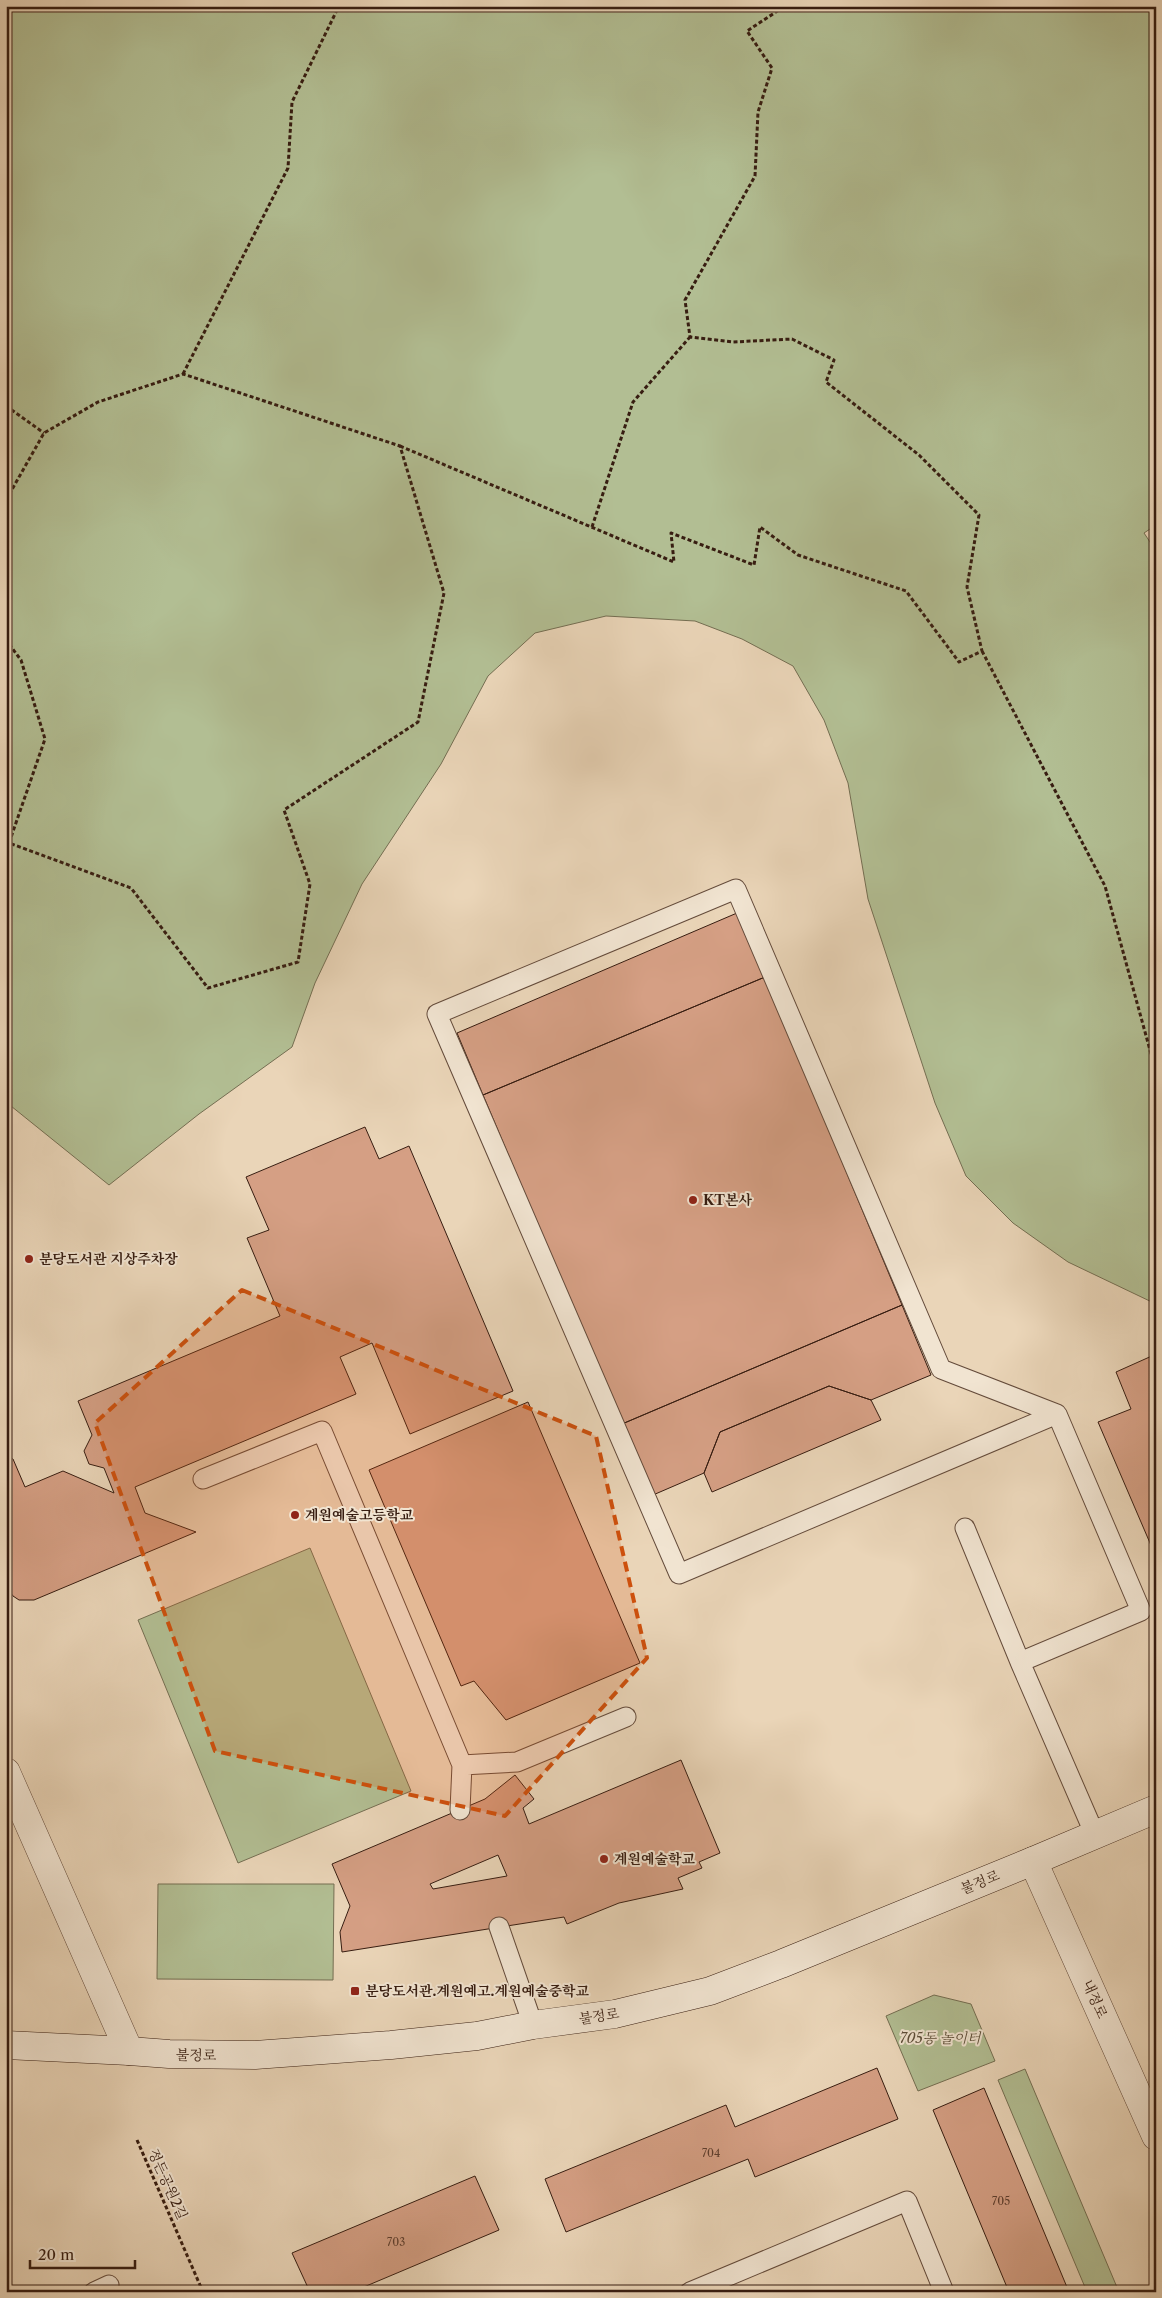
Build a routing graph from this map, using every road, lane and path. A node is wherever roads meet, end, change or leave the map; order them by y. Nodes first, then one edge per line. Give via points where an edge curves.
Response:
1 (339, 6) edge
2 (785, 6) edge
3 (690, 337) junction
4 (183, 374) junction
5 (6, 406) edge
6 (44, 433) junction
7 (400, 446) junction
8 (6, 500) edge
9 (592, 527) junction
10 (6, 640) edge
11 (982, 651) junction
12 (1156, 1072) edge
13 (1057, 1414) junction
14 (203, 1479) dead end
15 (965, 1528) dead end
16 (1020, 1662) junction
17 (626, 1717) dead end
18 (462, 1765) junction
19 (6, 1772) edge
20 (1156, 1809) edge
21 (460, 1810) dead end
22 (1096, 1835) junction
23 (1033, 1861) junction
24 (499, 1927) dead end
25 (533, 2025) junction
26 (6, 2046) edge
27 (129, 2050) junction
28 (1156, 2136) edge
29 (137, 2140) dead end
30 (203, 2292) edge
31 (690, 2292) edge
32 (944, 2292) edge

1 - 4 path via 292,102 288,168
2 - 3 path via 747,31 772,68 758,112 755,176 685,300
3 - 9 path via 633,402
3 - 11 path via 733,342 792,339 834,360 826,382 919,455 979,515 967,586
4 - 6 path via 98,402
4 - 7 path
5 - 6 path
6 - 8 path
7 - 9 path
7 - 10 path via 444,593 418,722 284,810 310,884 298,962 208,988 130,888 9,843 45,738 21,660
9 - 11 path via 674,562 672,533 754,565 760,528 798,554 906,591 959,662
11 - 12 path via 1105,886
13 - 13 lane via 941,1369 736,890 437,1014 679,1574
13 - 16 lane via 1141,1611
14 - 18 lane via 322,1431
15 - 16 lane
16 - 22 lane
17 - 18 lane via 517,1762
18 - 21 lane
19 - 27 main road
20 - 22 main road, 불정로
22 - 23 main road, 불정로
23 - 25 main road, 불정로 via 710,1991 615,2014
23 - 28 main road, 내정로
24 - 25 lane
25 - 27 main road, 불정로 via 477,2036 255,2055
26 - 27 main road, 불정로
29 - 30 path, 정든공원2길
31 - 32 lane via 907,2201

